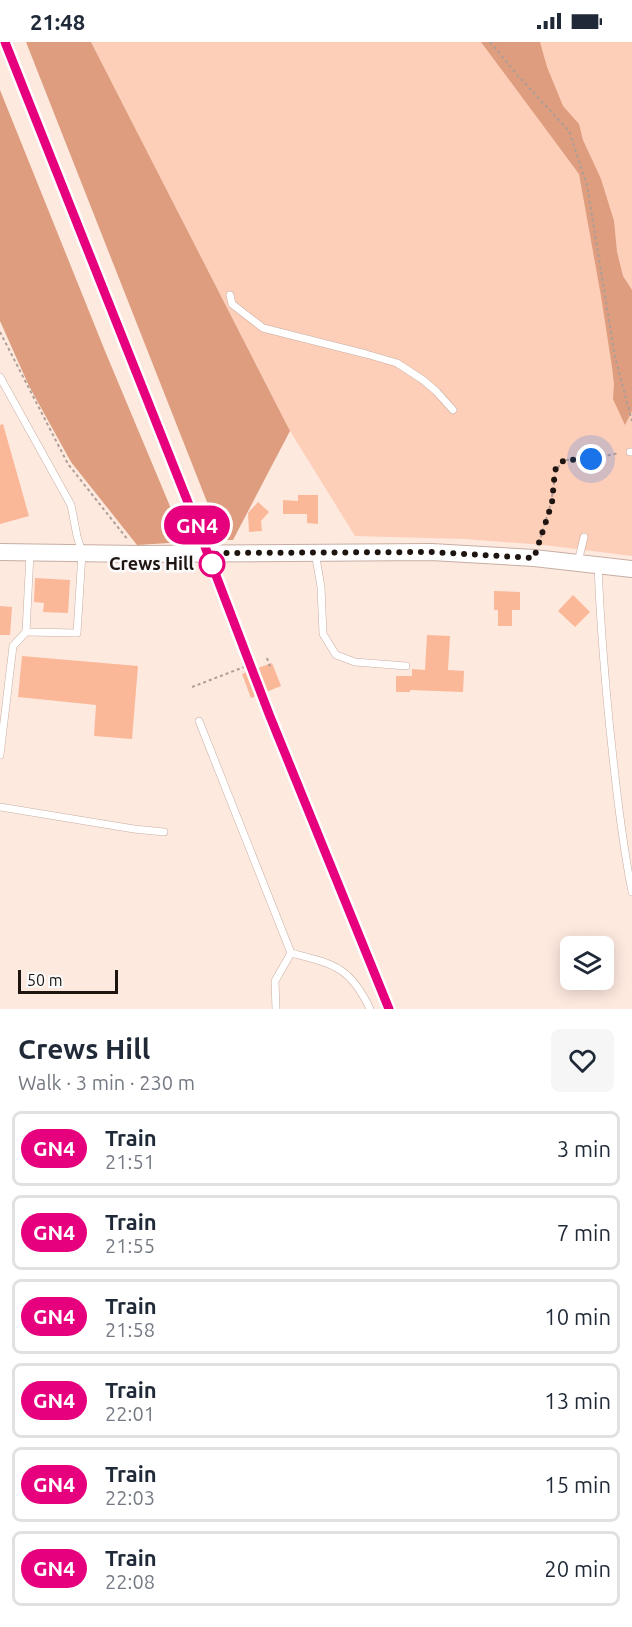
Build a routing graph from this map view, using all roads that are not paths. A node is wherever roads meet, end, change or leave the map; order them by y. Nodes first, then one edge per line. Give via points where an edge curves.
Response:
1 (230, 295) dead end
2 (0, 377) edge
3 (453, 410) dead end
4 (584, 537) dead end
5 (30, 551) junction
6 (0, 552) edge
7 (315, 552) junction
8 (82, 553) junction
9 (578, 562) junction
10 (598, 565) junction
11 (632, 569) edge
12 (26, 632) junction
13 (406, 666) dead end
14 (2, 720) edge
15 (199, 721) dead end
16 (0, 755) edge
17 (0, 807) edge
18 (164, 832) dead end
19 (632, 892) edge
20 (291, 953) junction
21 (276, 1009) edge
22 (370, 1009) edge

1 - 3 lane via 232,303 267,329 397,363 423,380
2 - 8 lane via 71,505
4 - 9 lane
5 - 6 street
5 - 8 street
5 - 12 lane
7 - 8 street
7 - 9 street via 431,552
7 - 13 lane via 323,634 336,655 355,662
8 - 12 lane via 77,633
9 - 10 street
10 - 11 street
10 - 19 lane via 622,841
12 - 14 lane via 13,646
14 - 16 lane
15 - 20 lane
17 - 18 lane
20 - 21 lane via 274,981
20 - 22 lane via 339,968 352,979

